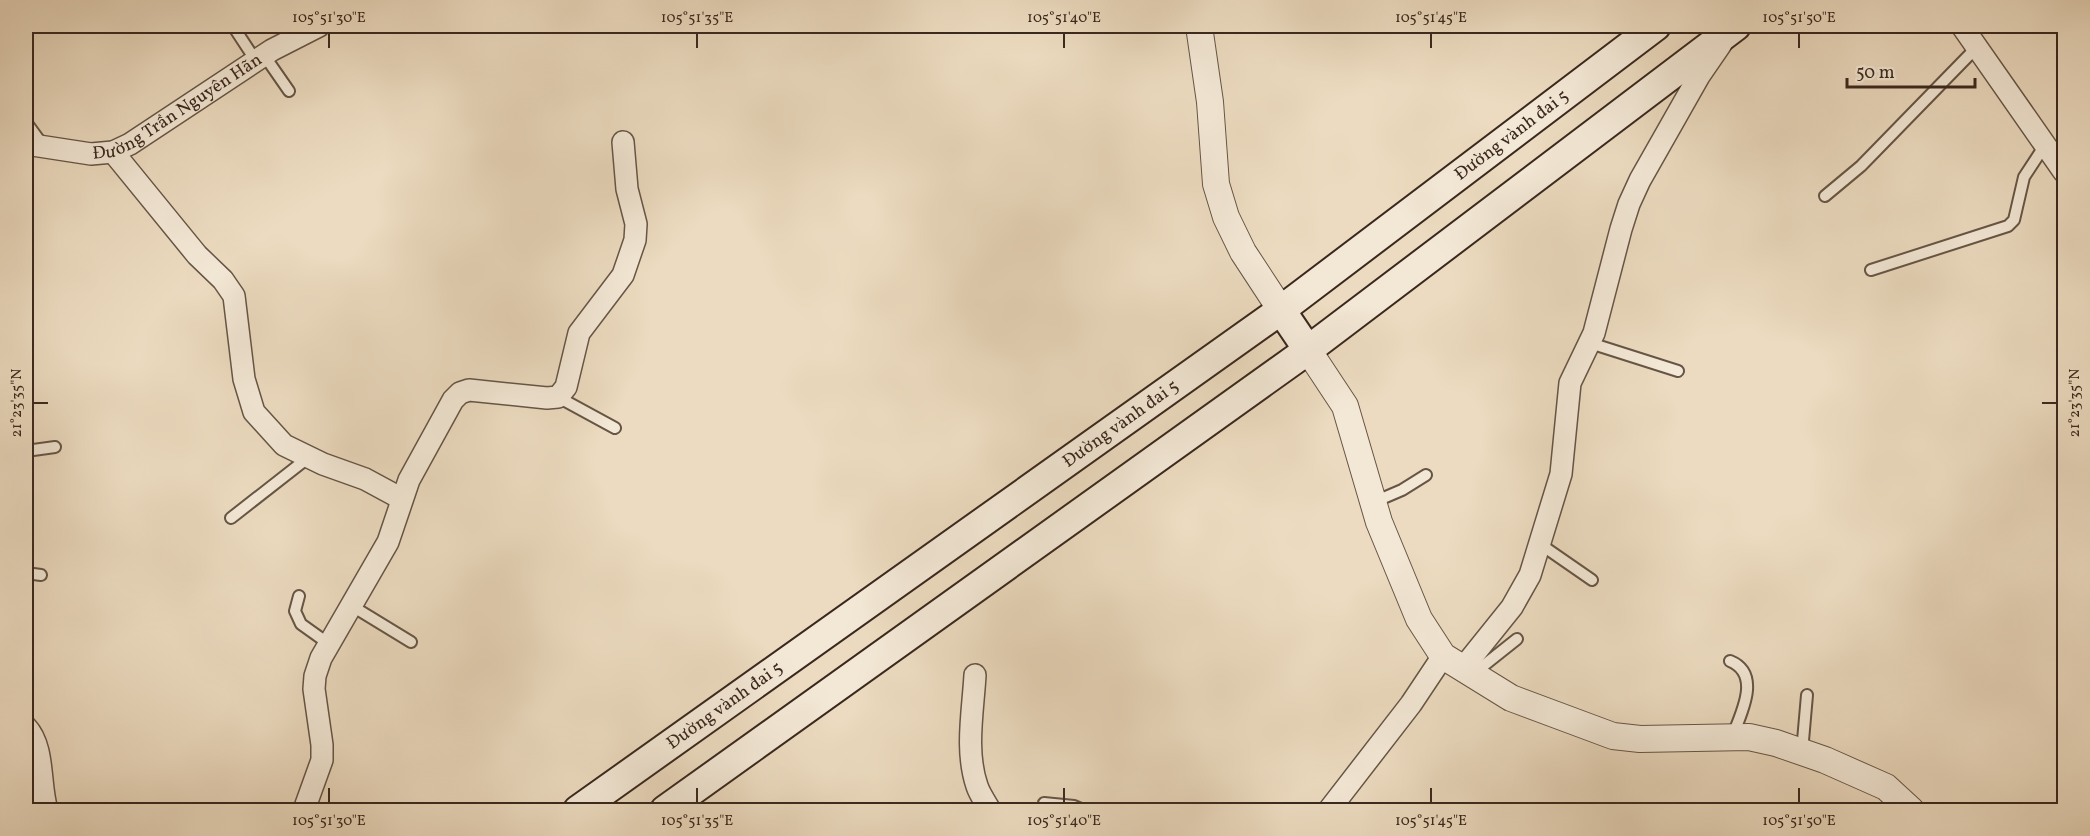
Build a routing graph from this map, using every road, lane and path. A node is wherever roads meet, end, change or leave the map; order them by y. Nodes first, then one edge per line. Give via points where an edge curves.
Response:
1 (233, 26) edge
2 (319, 26) edge
3 (1199, 26) edge
4 (1656, 26) edge
5 (1965, 26) edge
6 (1734, 27) edge
7 (1977, 47) junction
8 (260, 58) junction
9 (289, 91) dead end
10 (26, 122) edge
11 (623, 142) dead end
12 (2045, 145) junction
13 (35, 146) edge
14 (113, 152) junction
15 (2064, 172) edge
16 (1825, 196) dead end
17 (1870, 270) dead end
18 (1281, 310) junction
19 (1590, 343) junction
20 (1308, 350) junction
21 (1678, 371) dead end
22 (558, 397) junction
23 (615, 428) dead end
24 (54, 447) dead end
25 (26, 451) edge
26 (309, 457) junction
27 (1426, 475) dead end
28 (402, 500) junction
29 (1373, 502) junction
30 (231, 518) dead end
31 (1540, 544) junction
32 (26, 573) edge
33 (41, 575) dead end
34 (1592, 580) dead end
35 (299, 596) dead end
36 (352, 606) junction
37 (1517, 639) dead end
38 (411, 642) dead end
39 (329, 644) junction
40 (1730, 661) dead end
41 (1460, 666) junction
42 (975, 675) dead end
43 (1807, 695) dead end
44 (26, 727) edge
45 (1732, 738) junction
46 (1802, 752) junction
47 (39, 803) edge
48 (1044, 803) dead end
49 (304, 810) edge
50 (578, 810) edge
51 (665, 810) edge
52 (990, 810) edge
53 (1083, 810) edge
54 (1329, 810) edge
55 (1911, 810) edge

1 - 8 lane
2 - 8 street, Đường Trần Nguyên Hãn
3 - 18 street via 1216,184 1243,252
4 - 18 main road, Đường vành đai 5
5 - 7 street
6 - 19 street via 1699,76 1629,204
6 - 20 main road
7 - 12 street
7 - 16 lane via 1861,166
8 - 9 lane
8 - 14 street, Đường Trần Nguyên Hãn
10 - 13 lane
11 - 22 street via 635,240 623,275 579,333 566,387
12 - 15 street
12 - 17 lane via 2024,177 2014,220 2008,226
13 - 14 street, Đường Trần Nguyên Hãn via 91,154
14 - 26 street via 234,296 244,379 254,412 284,445
18 - 20 main road
18 - 50 main road, Đường vành đai 5
19 - 21 lane
19 - 31 street via 1570,383 1563,468
20 - 29 street via 1345,406
20 - 51 main road
22 - 23 lane
22 - 28 street via 469,390 460,393 409,480
24 - 25 lane
26 - 28 street via 365,479
26 - 30 lane
27 - 29 lane
28 - 36 street via 388,542
29 - 41 street via 1419,619
31 - 34 lane
31 - 41 street via 1522,592
32 - 33 lane
35 - 39 lane via 295,611 301,624
36 - 38 lane
36 - 39 street
37 - 41 lane
39 - 49 street via 315,676 314,689 322,760
40 - 45 lane via 1746,674 1746,697
41 - 45 street via 1511,698 1613,736
41 - 54 street via 1411,704
42 - 52 street via 972,768 977,788
43 - 46 lane
44 - 47 street via 37,748
45 - 46 street via 1749,737
46 - 55 street via 1886,787
48 - 53 lane

